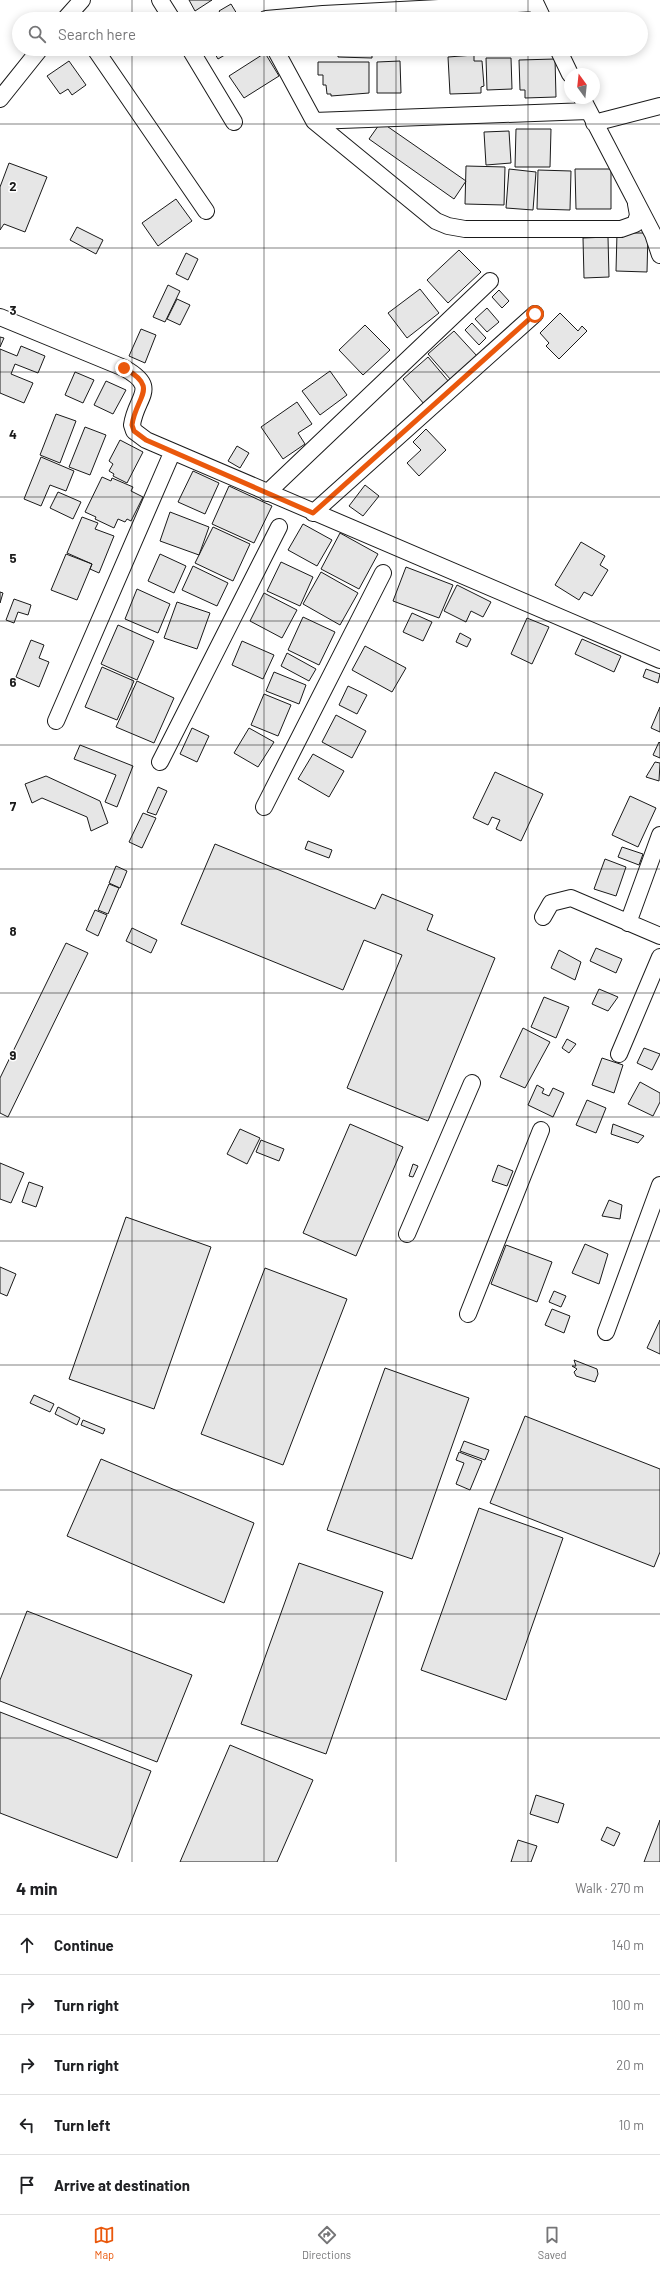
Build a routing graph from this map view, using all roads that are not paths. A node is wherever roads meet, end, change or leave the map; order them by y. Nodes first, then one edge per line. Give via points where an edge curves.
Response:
1 (82, 0) edge
2 (160, 0) edge
3 (535, 2) edge
4 (324, 7) edge
5 (74, 12) edge
6 (168, 12) edge
7 (300, 12) edge
8 (540, 12) edge
9 (34, 56) edge
10 (100, 56) edge
11 (194, 56) edge
12 (279, 56) edge
13 (561, 56) edge
14 (567, 68) edge
15 (0, 99) edge
16 (660, 106) edge
17 (588, 111) edge
18 (314, 121) junction
19 (234, 122) dead end
20 (636, 204) junction
21 (206, 211) dead end
22 (660, 255) edge
23 (490, 282) dead end
24 (535, 314) dead end
25 (0, 317) edge
26 (172, 453) junction
27 (267, 493) junction
28 (313, 513) junction
29 (279, 527) dead end
30 (383, 573) dead end
31 (660, 660) edge
32 (56, 721) dead end
33 (160, 762) dead end
34 (264, 807) dead end
35 (660, 835) edge
36 (543, 918) dead end
37 (628, 923) junction
38 (660, 936) edge
39 (660, 957) edge
40 (619, 1054) dead end
41 (472, 1083) dead end
42 (541, 1130) dead end
43 (660, 1185) edge
44 (407, 1234) dead end
45 (468, 1314) dead end
46 (606, 1332) dead end

1 - 5 street
2 - 6 street
3 - 4 street
3 - 8 street
4 - 7 street
9 - 15 street
10 - 21 street
11 - 19 street
12 - 18 street
13 - 14 street
16 - 17 street
17 - 18 street
17 - 20 street
18 - 20 street via 422,212 448,226 621,229 635,224 638,215
20 - 22 street via 653,234
23 - 27 street
24 - 28 street
25 - 26 street via 139,376 143,391 132,420 134,431
26 - 27 street
26 - 32 street
27 - 28 street
28 - 31 street
29 - 33 street
30 - 34 street
35 - 37 street
36 - 37 street via 551,903 571,898
37 - 38 street
39 - 40 street
41 - 44 street
42 - 45 street
43 - 46 street

